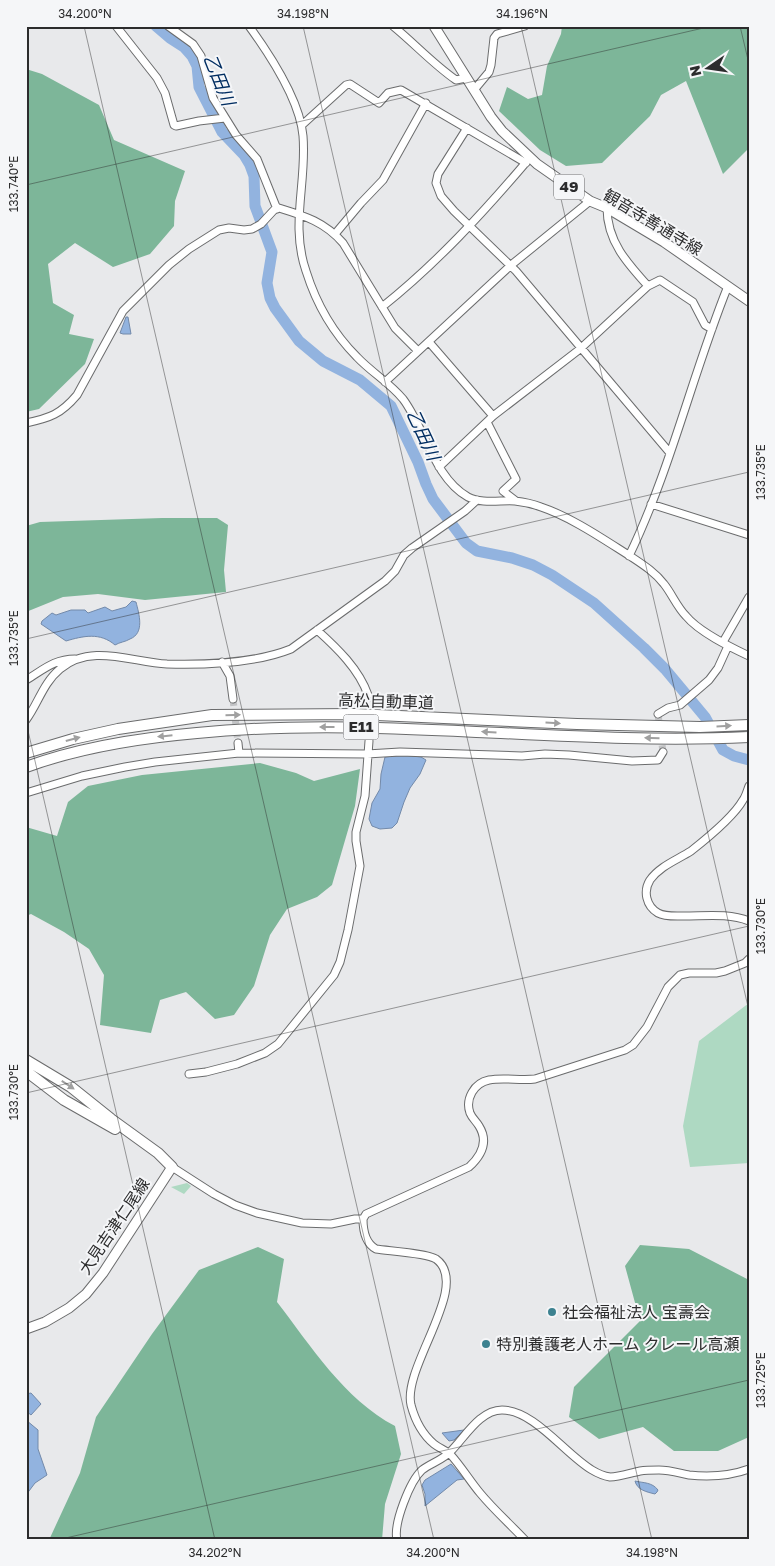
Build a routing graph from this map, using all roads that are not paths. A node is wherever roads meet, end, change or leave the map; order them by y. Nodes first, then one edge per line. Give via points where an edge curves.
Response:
1 (116, 26) edge
2 (168, 26) edge
3 (249, 26) edge
4 (393, 26) edge
5 (434, 26) edge
6 (525, 26) edge
7 (466, 78) junction
8 (474, 90) junction
9 (426, 103) junction
10 (225, 118) junction
11 (302, 125) junction
12 (467, 128) junction
13 (528, 161) junction
14 (590, 201) junction
15 (607, 208) junction
16 (277, 209) junction
17 (298, 215) junction
18 (469, 226) junction
19 (335, 234) junction
20 (510, 266) junction
21 (648, 286) junction
22 (728, 286) junction
23 (749, 301) edge
24 (382, 307) junction
25 (712, 329) junction
26 (429, 342) junction
27 (580, 349) junction
28 (418, 351) junction
29 (385, 382) junction
30 (490, 419) junction
31 (26, 423) edge
32 (670, 453) junction
33 (439, 467) junction
34 (477, 500) junction
35 (516, 501) junction
36 (651, 504) junction
37 (749, 535) edge
38 (630, 556) junction
39 (749, 597) edge
40 (317, 630) junction
41 (725, 644) junction
42 (749, 656) edge
43 (80, 659) junction
44 (222, 662) junction
45 (26, 680) edge
46 (368, 695) tunnel mouth
47 (233, 699) tunnel mouth
48 (658, 714) dead end
49 (26, 720) edge
50 (749, 725) edge
51 (749, 738) edge
52 (369, 741) tunnel mouth
53 (238, 743) tunnel mouth
54 (663, 752) dead end
55 (26, 753) edge
56 (239, 753) junction
57 (367, 754) junction
58 (26, 767) edge
59 (749, 786) edge
60 (26, 793) edge
61 (749, 921) edge
62 (749, 959) edge
63 (26, 1060) edge
64 (26, 1071) edge
65 (189, 1074) dead end
66 (172, 1167) junction
67 (363, 1219) junction
68 (26, 1328) edge
69 (449, 1453) junction
70 (749, 1469) edge
71 (397, 1540) edge
72 (525, 1540) edge

1 - 10 street via 157,78 174,125
2 - 10 street via 189,41 201,56 210,91
3 - 11 street via 286,84
4 - 7 street via 432,64 456,80
5 - 7 main road, 観音寺善通寺線 / 49
6 - 8 street via 497,34 489,72
7 - 8 main road, 観音寺善通寺線 / 49
8 - 13 main road, 観音寺善通寺線 / 49 via 502,131
9 - 11 street via 401,90 388,93 378,103 350,84
9 - 12 street
9 - 19 street via 383,180
10 - 16 street via 257,160
11 - 17 street via 304,162
12 - 13 street
12 - 18 street via 438,174 436,183 441,196
13 - 14 main road, 観音寺善通寺線 / 49
13 - 18 street
14 - 15 main road, 観音寺善通寺線 / 49
14 - 20 street
15 - 21 street via 607,221 616,246
15 - 22 main road, 観音寺善通寺線 / 49
16 - 17 street
16 - 31 street via 252,229 219,230 169,265 123,312 69,404 58,414
17 - 19 street via 318,221
17 - 29 street via 299,245 305,270 328,321 357,358
18 - 20 street
18 - 24 street via 413,282
19 - 24 street
20 - 26 street
20 - 27 street
21 - 25 street via 660,280 693,302 705,324
21 - 27 street
22 - 23 main road, 観音寺善通寺線 / 49
22 - 25 street
24 - 28 street via 395,328
25 - 32 street
26 - 28 street
26 - 30 street
27 - 30 street
27 - 32 street
28 - 29 street
29 - 33 street via 402,398 418,423
30 - 33 street
30 - 35 street via 516,479 503,491
32 - 36 street
33 - 34 street via 455,487
34 - 35 street
34 - 40 street via 404,555 395,572 385,581
35 - 38 street via 541,507 570,520
36 - 37 street
36 - 38 street
38 - 41 street via 663,582 685,616
39 - 41 street
40 - 44 street via 280,654
40 - 46 street via 360,678
41 - 42 street
41 - 48 street via 718,668 709,680 680,705
43 - 44 street via 103,655 165,664
43 - 45 street via 65,659 51,664
43 - 49 street via 67,664 54,675
44 - 47 street via 230,676
55 -> 50 highway, 高松自動車道 / E11 via 118,729 212,715 355,714 700,727
51 -> 58 highway, 高松自動車道 / E11 via 701,740 356,726 270,727 119,742
52 - 57 street
53 - 56 street
54 - 57 street via 658,760 632,761 569,755
56 - 57 street
56 - 60 street via 125,767
57 - 65 street via 365,796 356,832 360,866 348,930 334,975 278,1044 265,1053 237,1064
59 - 61 street via 735,811 691,850 660,870 647,885 646,894 652,908 669,916 727,916
62 - 67 street via 725,971 680,975 668,987 639,1039 625,1050 547,1076 523,1081 488,1080 479,1083 470,1096 469,1106 482,1138 481,1155 477,1160 469,1167 366,1214
63 -> 66 highway via 71,1087
64 - 66 highway via 64,1100
66 - 67 street via 214,1194 257,1213 302,1223 332,1224
66 - 68 main road, 大見吉津仁尾線 via 86,1294 45,1322
67 - 69 street via 365,1235 372,1247 436,1258 445,1270 444,1300 411,1381 410,1402 418,1425 434,1444
69 - 70 street via 485,1414 504,1410 533,1420 592,1470 607,1476 660,1470 722,1475
69 - 71 street via 422,1470 416,1478 398,1519
69 - 72 street via 481,1494

